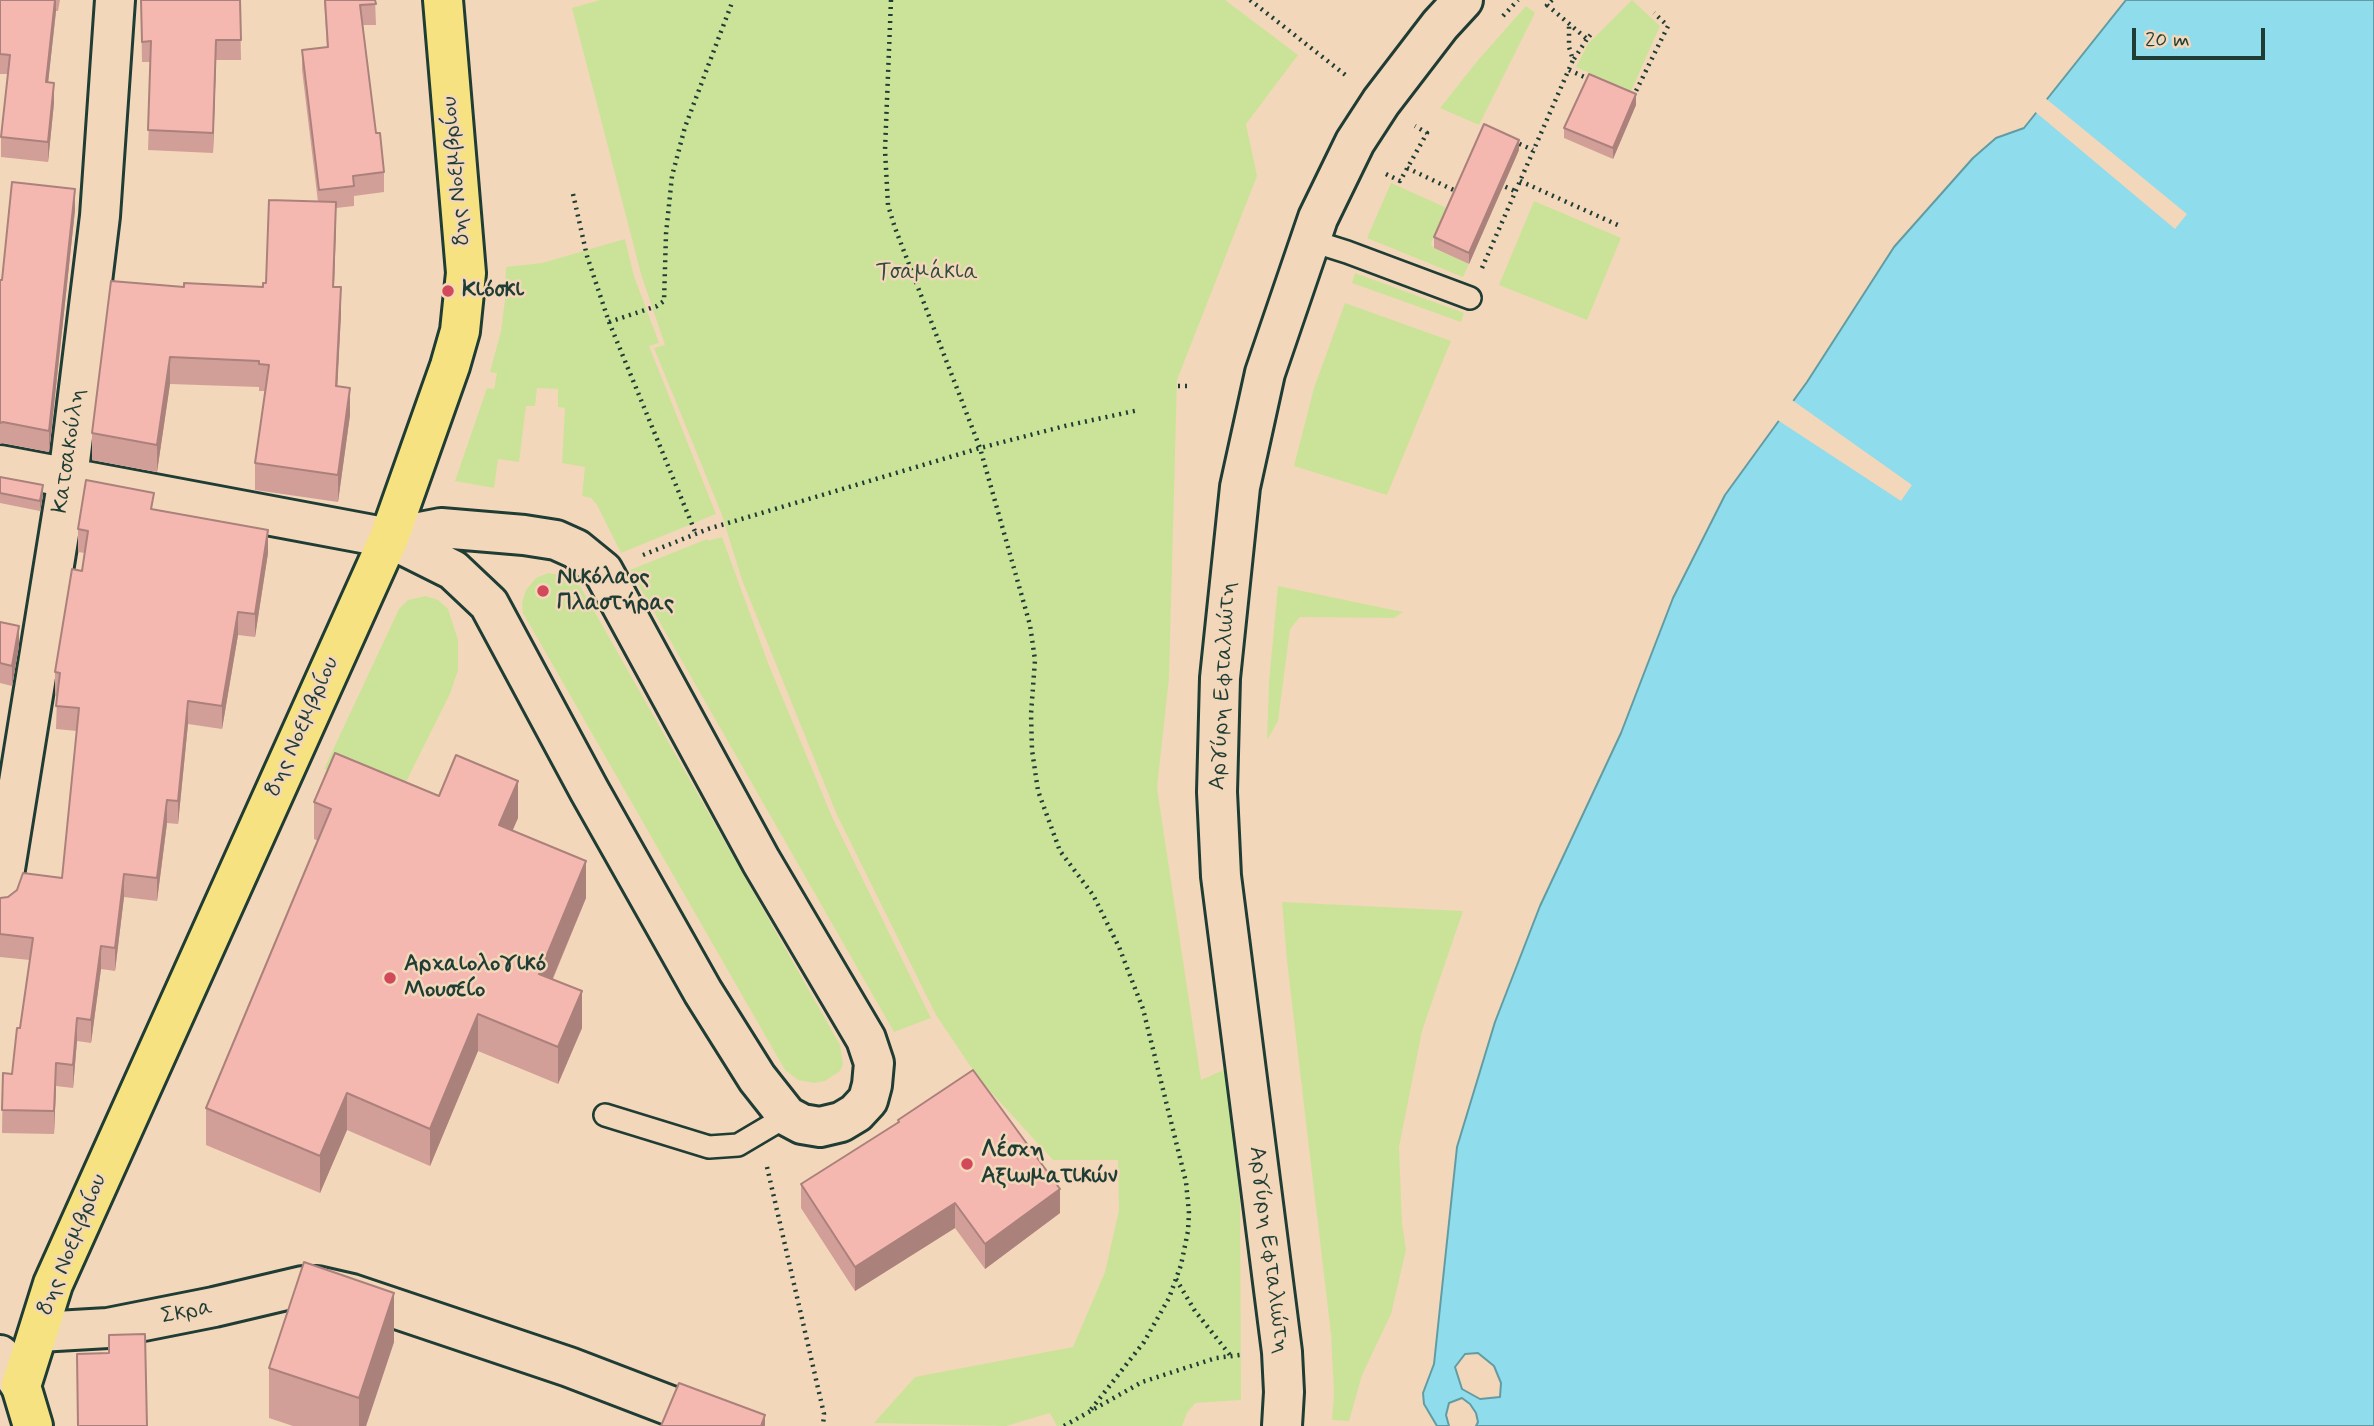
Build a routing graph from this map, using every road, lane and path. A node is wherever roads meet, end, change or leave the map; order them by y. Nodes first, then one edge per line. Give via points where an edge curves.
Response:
1 (115, 0) edge
2 (443, 0) edge
3 (733, 0) edge
4 (891, 0) edge
5 (1250, 0) edge
6 (1463, 0) edge
7 (1518, 0) edge
8 (1552, 0) edge
9 (1654, 13) dead end
10 (1499, 20) dead end
11 (1569, 24) junction
12 (1592, 33) dead end
13 (1587, 39) junction
14 (1573, 60) junction
15 (1569, 70) junction
16 (1353, 81) dead end
17 (1594, 82) edge
18 (1632, 99) edge
19 (1413, 124) dead end
20 (1419, 128) dead end
21 (1407, 134) dead end
22 (1502, 136) edge
23 (1533, 150) junction
24 (1389, 163) dead end
25 (1407, 168) junction
26 (1383, 173) dead end
27 (1390, 176) dead end
28 (1494, 181) edge
29 (1520, 181) junction
30 (1467, 183) edge
31 (1515, 191) junction
32 (573, 194) dead end
33 (1620, 226) dead end
34 (1309, 240) junction
35 (1470, 298) joint
36 (609, 322) junction
37 (1178, 386) dead end
38 (1190, 386) dead end
39 (1139, 410) dead end
40 (980, 449) junction
41 (0, 465) edge
42 (68, 478) junction
43 (696, 534) junction
44 (389, 538) junction
45 (603, 571) junction
46 (0, 900) edge
47 (605, 1115) dead end
48 (772, 1124) junction
49 (1176, 1279) junction
50 (39, 1332) junction
51 (1230, 1355) junction
52 (1241, 1356) dead end
53 (7, 1380) edge
54 (1089, 1412) junction
55 (33, 1426) edge
56 (723, 1426) edge
57 (823, 1426) edge
58 (1064, 1426) edge
59 (1282, 1426) edge

1 - 42 street, Κατσακούλη via 100,216
2 - 44 main road, 8ης Νοεμβρίου via 465,299 450,366
3 - 36 path via 685,127 672,176 664,301
4 - 40 path via 885,150 888,205
5 - 16 path
6 - 34 street, Αργύρη Εφταλιώτη via 1355,142
7 - 10 path
8 - 11 path via 1547,5
9 - 18 path via 1668,26
11 - 13 path
11 - 14 path
12 - 13 path
13 - 14 path
14 - 15 path
15 - 17 path
15 - 23 path
19 - 21 path
20 - 25 path via 1427,133
22 - 23 path
23 - 29 path
24 - 26 path
25 - 27 path via 1400,181
25 - 30 path via 1462,194
28 - 31 path
29 - 31 path
29 - 33 path
31 - 35 path
32 - 36 path
34 - 35 lane
34 - 59 street, Αργύρη Εφταλιώτη via 1265,373 1245,456 1220,678 1221,876 1282,1352
36 - 43 path
37 - 38 path
39 - 40 path
40 - 43 path
40 - 49 path via 1030,625 1035,660 1032,750 1038,792 1060,851 1093,895 1143,1009 1186,1182 1188,1231
41 - 42 street
42 - 44 street
42 - 46 street, Κατσακούλη
43 - 45 path
44 - 45 street via 441,528 524,535 576,549
44 - 48 street via 453,570 489,604 702,992 757,1078
44 - 50 main road, 8ης Νοεμβρίου via 75,1231
45 - 48 street via 761,861 866,1039 874,1063 871,1093 856,1113 841,1122 820,1128
47 - 48 lane via 709,1147 738,1145
48 - 57 path
49 - 51 path
49 - 54 path via 1144,1342
50 - 53 main road, 8ης Νοεμβρίου
50 - 56 street, Σκρα via 108,1328 303,1286 333,1289 569,1367
51 - 52 path
51 - 54 path via 1142,1382
53 - 55 main road, 8ης Νοεμβρίου
54 - 58 path

